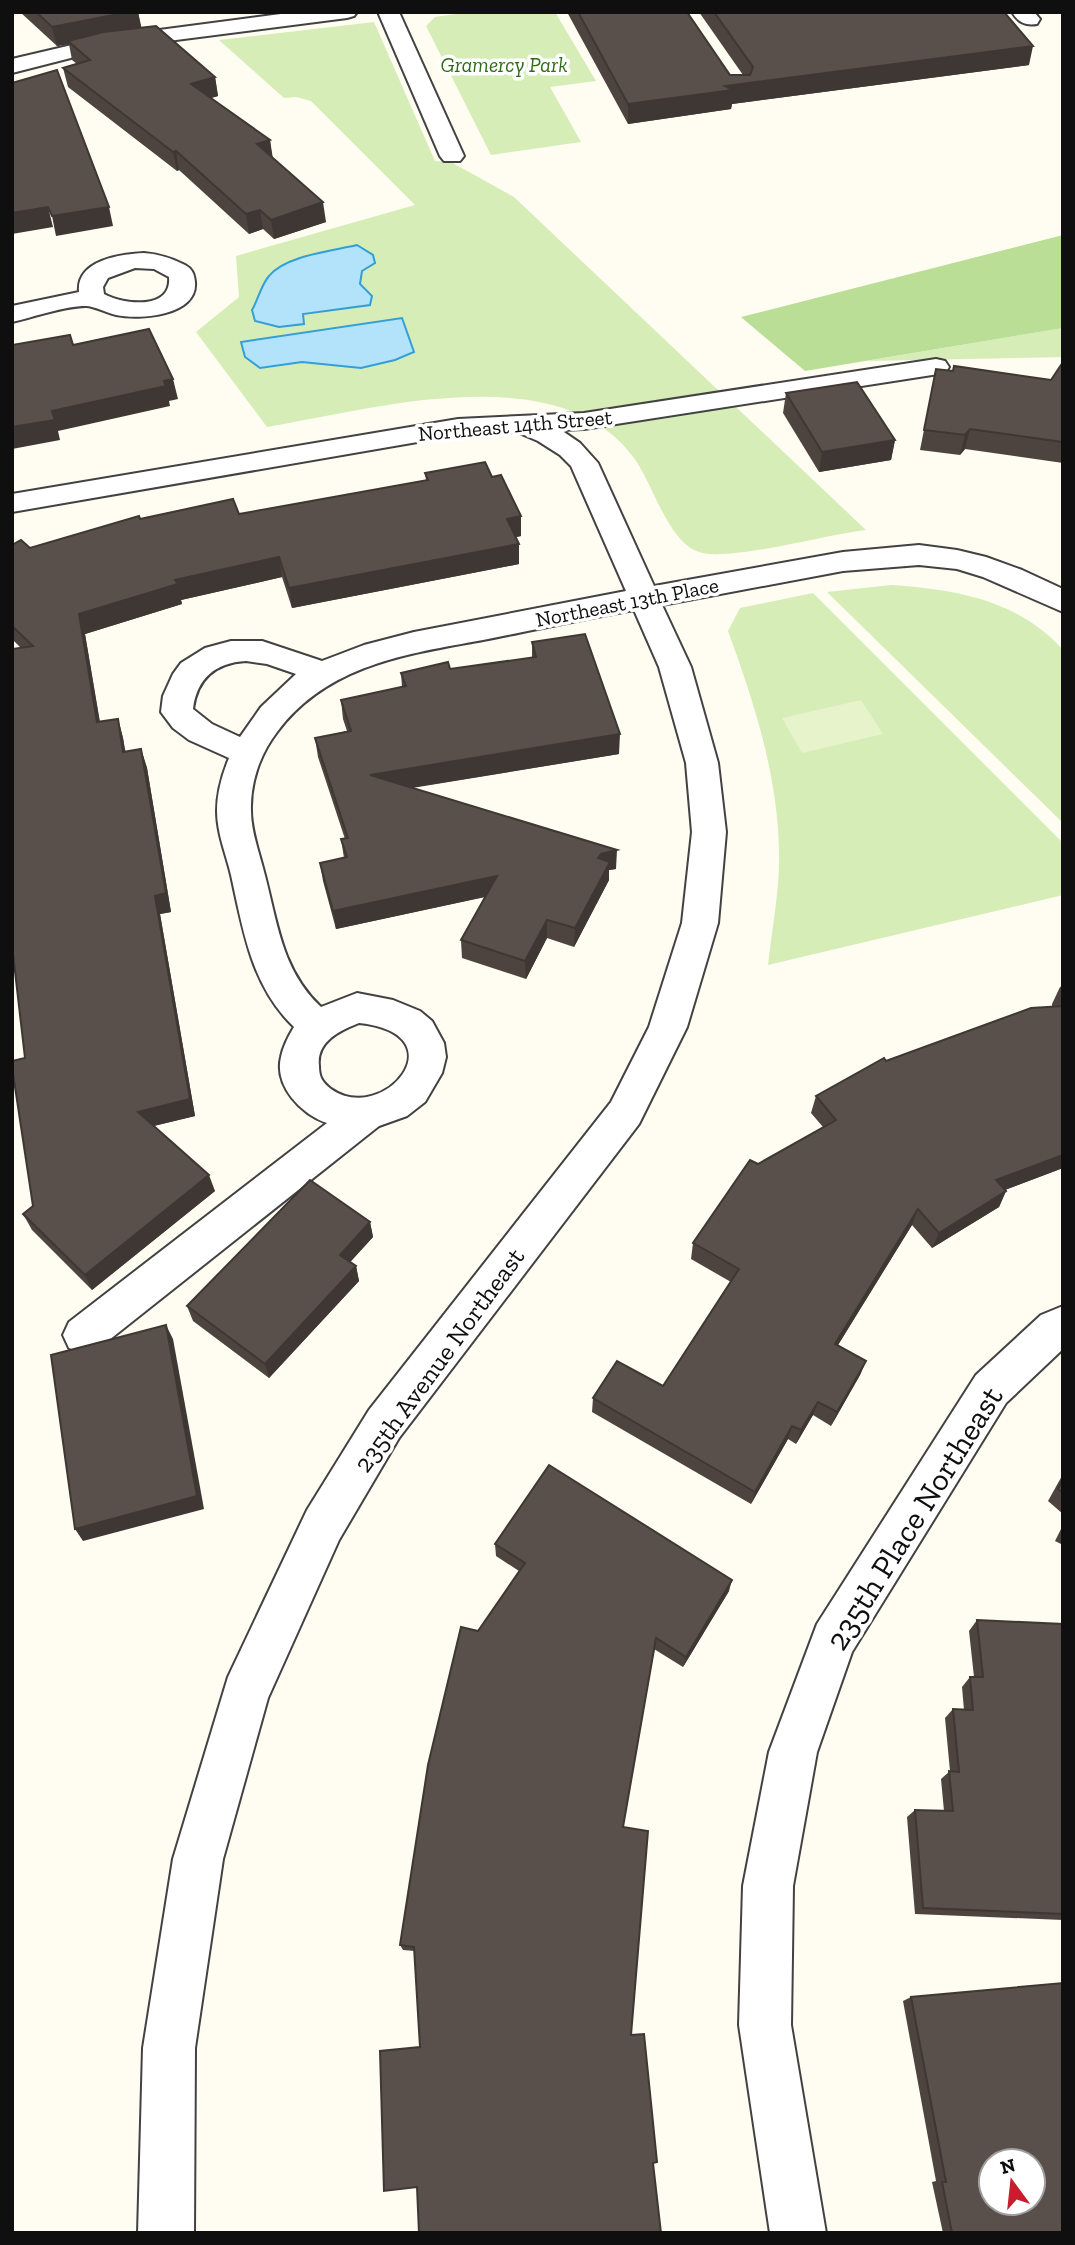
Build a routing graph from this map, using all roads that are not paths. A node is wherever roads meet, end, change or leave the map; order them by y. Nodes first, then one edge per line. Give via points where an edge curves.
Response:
1 (347, 12) edge
2 (388, 12) edge
3 (12, 66) edge
4 (452, 156) dead end
5 (92, 298) dead end
6 (12, 314) edge
7 (936, 367) edge
8 (522, 425) junction
9 (12, 503) edge
10 (645, 597) junction
11 (1063, 602) edge
12 (324, 673) junction
13 (248, 753) junction
14 (317, 1025) junction
15 (368, 1113) junction
16 (1063, 1325) edge
17 (84, 1335) dead end
18 (166, 2233) edge
19 (798, 2233) edge

1 - 3 street via 106,43
2 - 4 street
5 - 6 street
7 - 8 street, Northeast 14th Street via 584,421
8 - 9 street, Northeast 14th Street via 458,427
8 - 10 street, 235th Avenue Northeast via 558,439 584,463
10 - 11 street, Northeast 13th Place via 877,557 920,555 997,571
10 - 12 street, Northeast 13th Place via 390,648
10 - 18 street, 235th Avenue Northeast via 675,667 702,763 709,832 700,923 668,1027 625,1113 384,1424 323,1525 246,1694 198,1859 169,2048
12 - 13 street, Northeast 13th Place via 299,688 274,712
12 - 13 street via 261,652 233,651 205,660 187,676 177,694 177,712 205,736
13 - 14 street, Northeast 13th Place via 239,776 234,813 265,954 280,984
14 - 15 street via 304,1040 298,1058 299,1076 308,1093 345,1113
14 - 15 street via 357,1008 379,1009 400,1015 425,1043 422,1079 409,1095
15 - 17 street
16 - 19 street, 235th Place Northeast via 991,1389 833,1640 793,1752 768,1886 765,2025

